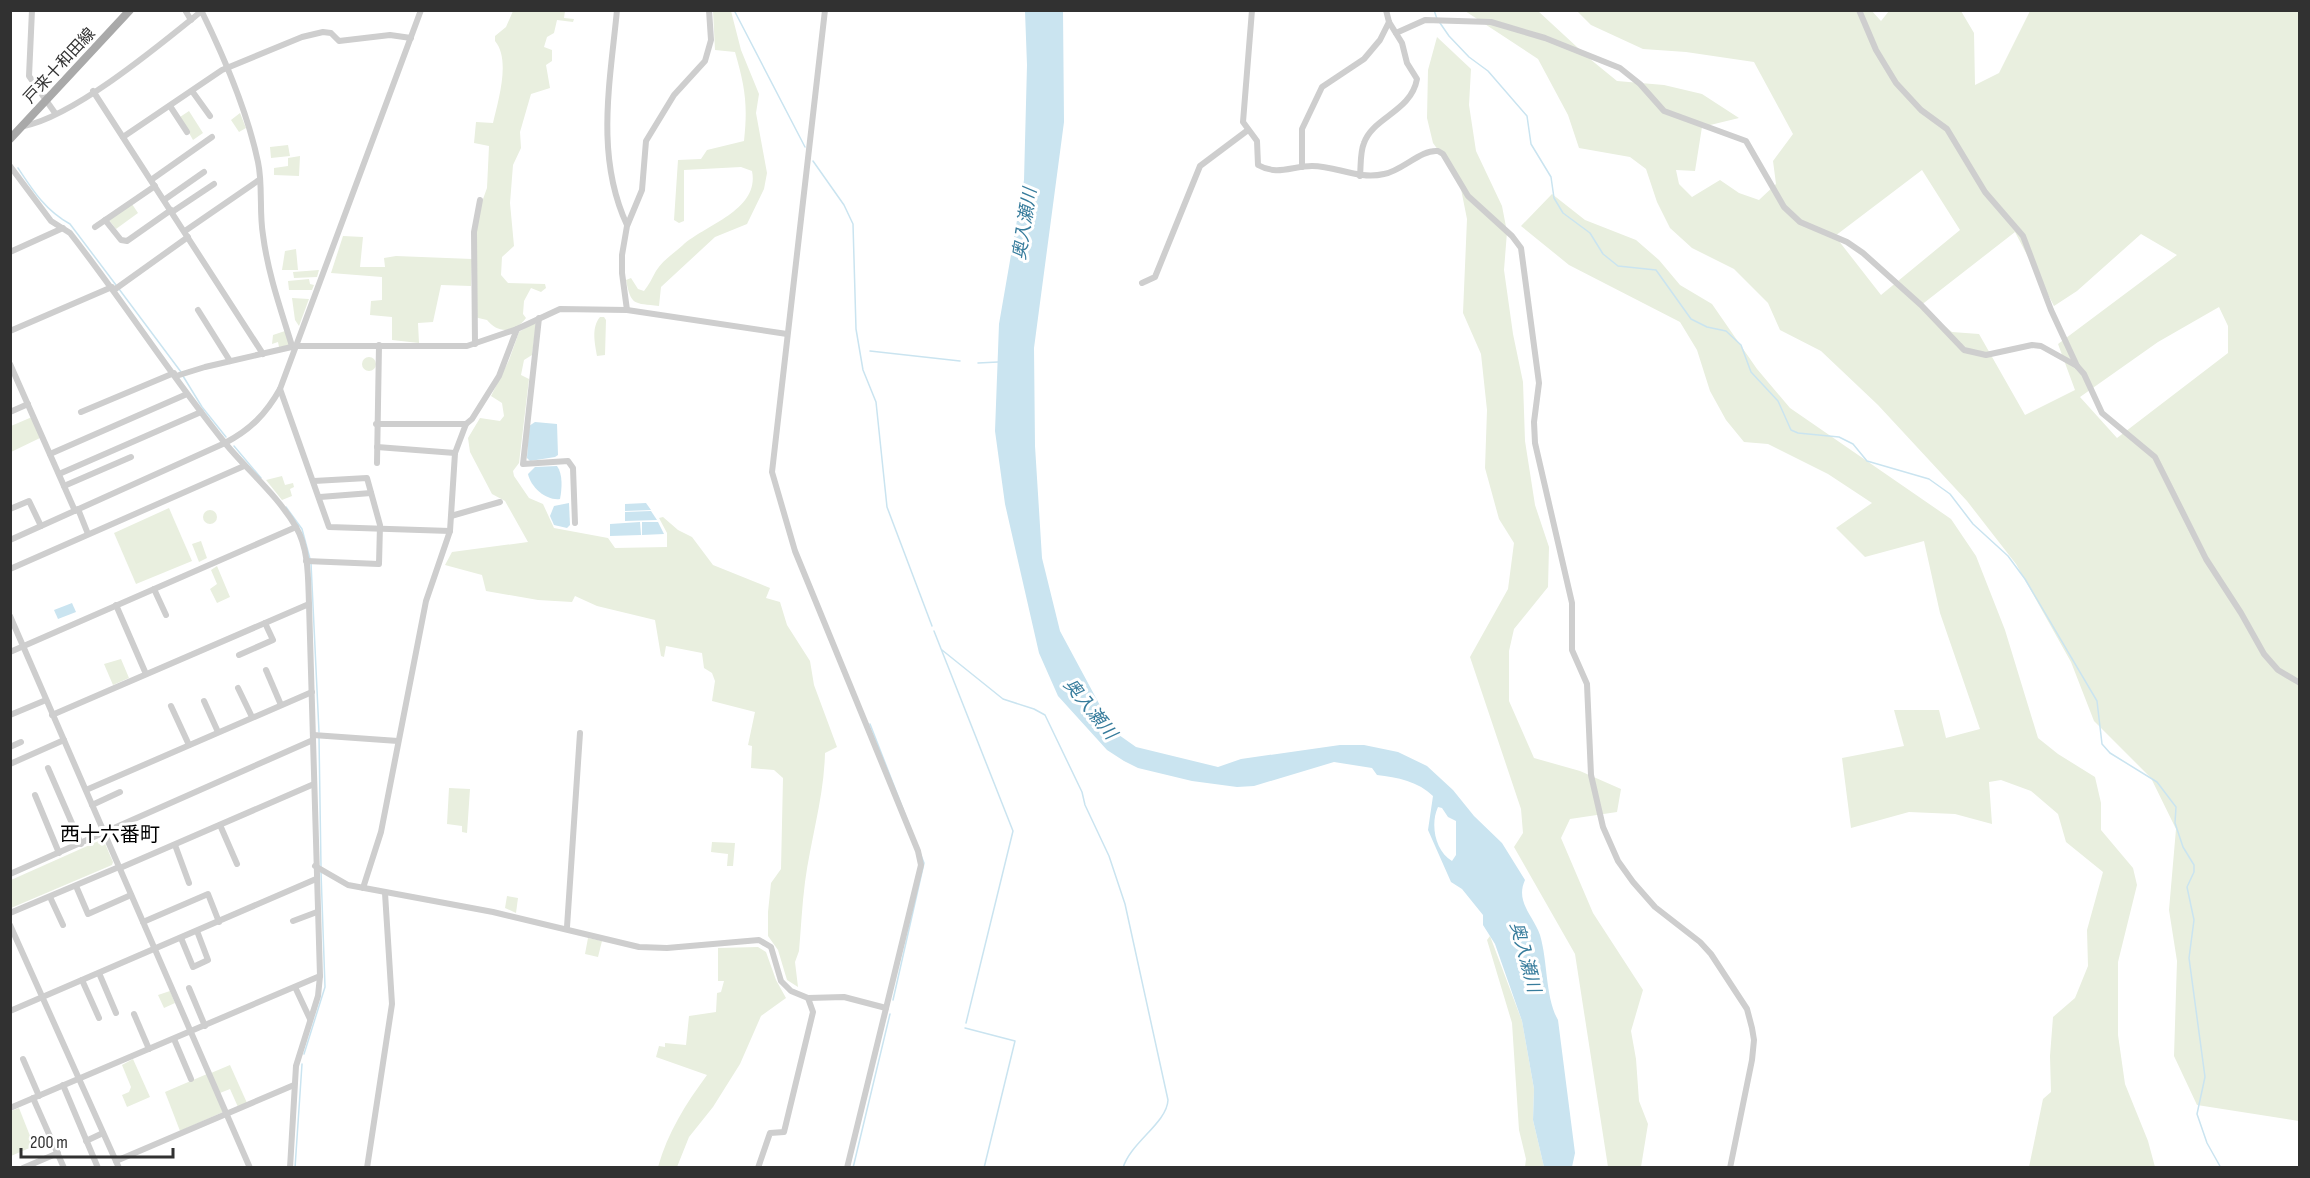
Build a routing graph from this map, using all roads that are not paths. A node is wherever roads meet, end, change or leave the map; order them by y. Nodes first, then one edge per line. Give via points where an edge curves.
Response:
1 (32, 10) edge
2 (129, 10) edge
3 (185, 10) edge
4 (421, 10) edge
5 (617, 10) edge
6 (709, 10) edge
7 (825, 10) edge
8 (1252, 10) edge
9 (1386, 10) edge
10 (1859, 10) edge
11 (202, 11) edge
12 (191, 20) junction
13 (1389, 22) junction
14 (1396, 33) junction
15 (411, 38) junction
16 (227, 68) junction
17 (93, 91) junction
18 (192, 91) junction
19 (46, 101) junction
20 (170, 106) junction
21 (55, 113) junction
22 (210, 116) dead end
23 (24, 126) junction
24 (1248, 130) junction
25 (187, 132) dead end
26 (123, 137) junction
27 (212, 137) dead end
28 (10, 139) edge
29 (10, 166) edge
30 (1302, 166) junction
31 (204, 172) dead end
32 (1360, 176) junction
33 (259, 180) junction
34 (153, 183) junction
35 (214, 184) dead end
36 (164, 200) junction
37 (480, 200) dead end
38 (171, 211) junction
39 (105, 220) junction
40 (627, 226) junction
41 (95, 227) dead end
42 (63, 228) junction
43 (186, 234) junction
44 (10, 252) edge
45 (1142, 283) dead end
46 (115, 288) junction
47 (198, 310) dead end
48 (627, 310) junction
49 (538, 318) junction
50 (517, 329) junction
51 (10, 331) edge
52 (787, 333) junction
53 (475, 344) junction
54 (379, 345) junction
55 (294, 346) junction
56 (262, 354) junction
57 (230, 361) junction
58 (10, 364) edge
59 (2077, 366) junction
60 (178, 374) junction
61 (13, 378) edge
62 (280, 389) junction
63 (188, 394) junction
64 (28, 404) junction
65 (10, 412) edge
66 (81, 412) dead end
67 (201, 412) junction
68 (376, 424) junction
69 (466, 424) junction
70 (225, 443) junction
71 (377, 447) junction
72 (455, 453) junction
73 (50, 454) junction
74 (131, 457) dead end
75 (377, 463) dead end
76 (244, 466) junction
77 (59, 474) junction
78 (314, 481) junction
79 (64, 486) junction
80 (371, 493) junction
81 (320, 497) junction
82 (500, 502) dead end
83 (10, 508) edge
84 (77, 510) junction
85 (451, 516) junction
86 (575, 523) dead end
87 (41, 526) junction
88 (296, 527) junction
89 (380, 529) junction
90 (450, 531) junction
91 (88, 534) junction
92 (10, 540) edge
93 (309, 561) junction
94 (10, 569) edge
95 (154, 589) junction
96 (309, 604) junction
97 (116, 605) junction
98 (166, 615) dead end
99 (10, 616) edge
100 (265, 623) junction
101 (24, 646) junction
102 (10, 652) edge
103 (239, 655) dead end
104 (267, 670) dead end
105 (146, 674) junction
106 (2300, 683) edge
107 (238, 688) dead end
108 (312, 692) junction
109 (46, 700) junction
110 (204, 701) dead end
111 (281, 705) junction
112 (171, 706) dead end
113 (10, 715) edge
114 (52, 715) junction
115 (252, 717) junction
116 (218, 732) junction
117 (580, 733) dead end
118 (316, 736) junction
119 (64, 740) junction
120 (398, 741) junction
121 (21, 742) dead end
122 (189, 745) junction
123 (10, 747) edge
124 (10, 764) edge
125 (48, 768) dead end
126 (314, 784) junction
127 (86, 790) junction
128 (120, 792) dead end
129 (34, 795) dead end
130 (92, 804) junction
131 (220, 825) junction
132 (104, 832) junction
133 (81, 844) junction
134 (175, 845) junction
135 (59, 854) junction
136 (237, 864) dead end
137 (119, 868) junction
138 (319, 868) junction
139 (10, 874) edge
140 (316, 879) junction
141 (189, 883) dead end
142 (76, 886) junction
143 (363, 888) junction
144 (385, 893) junction
145 (131, 895) junction
146 (50, 897) junction
147 (317, 912) junction
148 (10, 913) edge
149 (293, 921) dead end
150 (143, 922) junction
151 (219, 922) junction
152 (10, 925) edge
153 (63, 926) dead end
154 (567, 927) junction
155 (197, 931) junction
156 (181, 938) junction
157 (155, 949) junction
158 (99, 973) junction
159 (320, 976) junction
160 (82, 980) junction
161 (295, 987) junction
162 (189, 988) dead end
163 (42, 997) junction
164 (808, 998) junction
165 (886, 1008) junction
166 (10, 1011) edge
167 (116, 1012) dead end
168 (134, 1014) dead end
169 (99, 1018) dead end
170 (311, 1020) junction
171 (205, 1026) junction
172 (191, 1032) junction
173 (174, 1039) junction
174 (150, 1049) junction
175 (23, 1059) dead end
176 (79, 1078) junction
177 (191, 1079) dead end
178 (63, 1085) junction
179 (294, 1085) junction
180 (36, 1097) junction
181 (10, 1108) edge
182 (227, 1113) junction
183 (103, 1133) junction
184 (86, 1141) junction
185 (58, 1153) junction
186 (118, 1164) edge
187 (23, 1167) edge
188 (64, 1167) edge
189 (98, 1167) edge
190 (250, 1167) edge
191 (290, 1167) edge
192 (367, 1167) edge
193 (758, 1167) edge
194 (847, 1167) edge
195 (1730, 1167) edge

1 - 19 street via 28,71
2 - 19 main road, 戸来十和田線
3 - 12 street
4 - 15 street
5 - 40 street via 606,134 612,184
6 - 40 street via 710,48 701,66 681,84 649,134 642,190
7 - 52 street
8 - 24 street via 1243,122
9 - 13 street
10 - 59 street via 1896,84 1947,129 1984,192 2023,237
11 - 12 street
11 - 16 street
12 - 17 street
13 - 14 street
13 - 30 street via 1364,59 1322,87 1302,129
14 - 32 street via 1417,79 1416,89 1364,142
14 - 59 street via 1425,20 1491,22 1620,68 1664,111 1746,141 1784,207 1800,222 1847,242 1863,254 1964,350 1986,355 2041,346
15 - 16 street via 390,35 339,41 331,33 323,32
15 - 55 street
16 - 18 street
16 - 33 street via 255,149
17 - 21 street
17 - 26 street
18 - 20 street
18 - 22 street
19 - 21 street
19 - 23 main road, 戸来十和田線
20 - 25 street
20 - 26 street
21 - 23 street
23 - 28 main road, 戸来十和田線
24 - 30 street via 1257,141 1258,165 1278,171
24 - 45 street via 1200,166 1155,277
26 - 34 street
27 - 34 street
29 - 42 street via 51,221
30 - 32 street via 1322,166
31 - 36 street
32 - 195 street via 1392,172 1424,154 1438,151 1468,196 1521,248 1539,383 1535,443 1572,603 1572,650 1587,684 1591,776 1603,827 1618,861 1633,882 1655,907 1711,954 1747,1009 1752,1028 1752,1060
33 - 43 street
33 - 55 street via 265,250
34 - 36 street
34 - 39 street
35 - 38 street
36 - 38 street
37 - 53 street via 474,232
38 - 39 street via 127,241 121,240
38 - 43 street
39 - 41 street
40 - 48 street via 622,273
42 - 44 street
42 - 46 street
43 - 46 street
43 - 56 street
46 - 51 street
46 - 60 street
47 - 57 street
48 - 49 street via 556,309
48 - 52 street
49 - 50 street
49 - 86 street via 523,464 568,461 573,468
50 - 53 street
50 - 69 street via 499,376
52 - 165 street via 772,472 795,551 920,860
53 - 54 street
54 - 55 street
54 - 68 street
55 - 56 street
55 - 62 street
56 - 57 street
57 - 60 street
58 - 61 street
59 - 106 street via 2102,413 2156,457 2206,559 2264,654 2278,670
60 - 63 street
60 - 66 street
61 - 64 street
62 - 70 street via 261,417
62 - 78 street
63 - 67 street
63 - 73 street
64 - 65 street
64 - 73 street
67 - 70 street
67 - 77 street
68 - 69 street
68 - 71 street
69 - 72 street
70 - 76 street
70 - 84 street
71 - 72 street
71 - 75 street
72 - 85 street
73 - 77 street
74 - 79 street
76 - 88 street
76 - 91 street
77 - 79 street
78 - 80 street via 367,478
78 - 81 street
79 - 84 street
80 - 81 street
80 - 89 street
81 - 89 street via 332,528
82 - 85 street
83 - 87 street via 29,501
84 - 87 street
84 - 91 street
85 - 90 street
87 - 92 street
88 - 93 street
88 - 95 street
89 - 90 street
89 - 93 street via 379,564
90 - 120 street via 426,601
91 - 94 street
93 - 96 street
95 - 97 street
95 - 98 street
96 - 100 street
96 - 108 street
97 - 101 street
97 - 105 street
99 - 101 street
100 - 103 street via 273,640
100 - 105 street
101 - 102 street
101 - 109 street
104 - 111 street
105 - 114 street
107 - 115 street
108 - 111 street
108 - 118 street
109 - 113 street
109 - 114 street
110 - 116 street
111 - 115 street
112 - 122 street
114 - 119 street
115 - 116 street
116 - 122 street
117 - 154 street
118 - 120 street
118 - 126 street
118 - 132 street
119 - 124 street
119 - 127 street
120 - 143 street via 381,832
121 - 123 street
122 - 127 street
125 - 133 street
126 - 131 street
126 - 138 street
127 - 130 street
128 - 130 street
129 - 135 street
130 - 132 street
131 - 134 street
131 - 136 street
132 - 133 street
132 - 137 street
133 - 135 street
134 - 137 street
134 - 141 street
135 - 139 street
137 - 142 street
137 - 145 street
138 - 140 street
138 - 143 street via 338,880
140 - 147 street
140 - 151 street
142 - 145 street via 88,914
142 - 146 street
143 - 144 street
144 - 154 street
144 - 192 street via 392,1004
145 - 150 street
146 - 148 street
146 - 153 street
147 - 149 street
147 - 159 street
150 - 151 street via 208,894
150 - 157 street
151 - 155 street
152 - 163 street
154 - 164 street via 648,948 766,942 774,953 781,981 791,992
155 - 156 street
155 - 156 street via 208,960 193,967
156 - 157 street
157 - 158 street
157 - 172 street
158 - 160 street
158 - 167 street
159 - 161 street
159 - 170 street
160 - 163 street
160 - 169 street
161 - 170 street
161 - 171 street
162 - 171 street
163 - 166 street
163 - 176 street
164 - 165 street via 835,996
164 - 193 street via 813,1012 784,1132 770,1133
165 - 194 street
168 - 174 street
170 - 179 street via 297,1058
171 - 172 street
172 - 173 street
172 - 182 street
173 - 174 street
173 - 177 street
174 - 176 street
175 - 180 street
176 - 178 street
176 - 183 street
178 - 180 street
178 - 184 street
179 - 182 street
179 - 191 street
180 - 181 street
180 - 185 street
182 - 186 street
182 - 190 street
183 - 184 street
183 - 186 street
184 - 189 street
185 - 187 street
185 - 188 street

